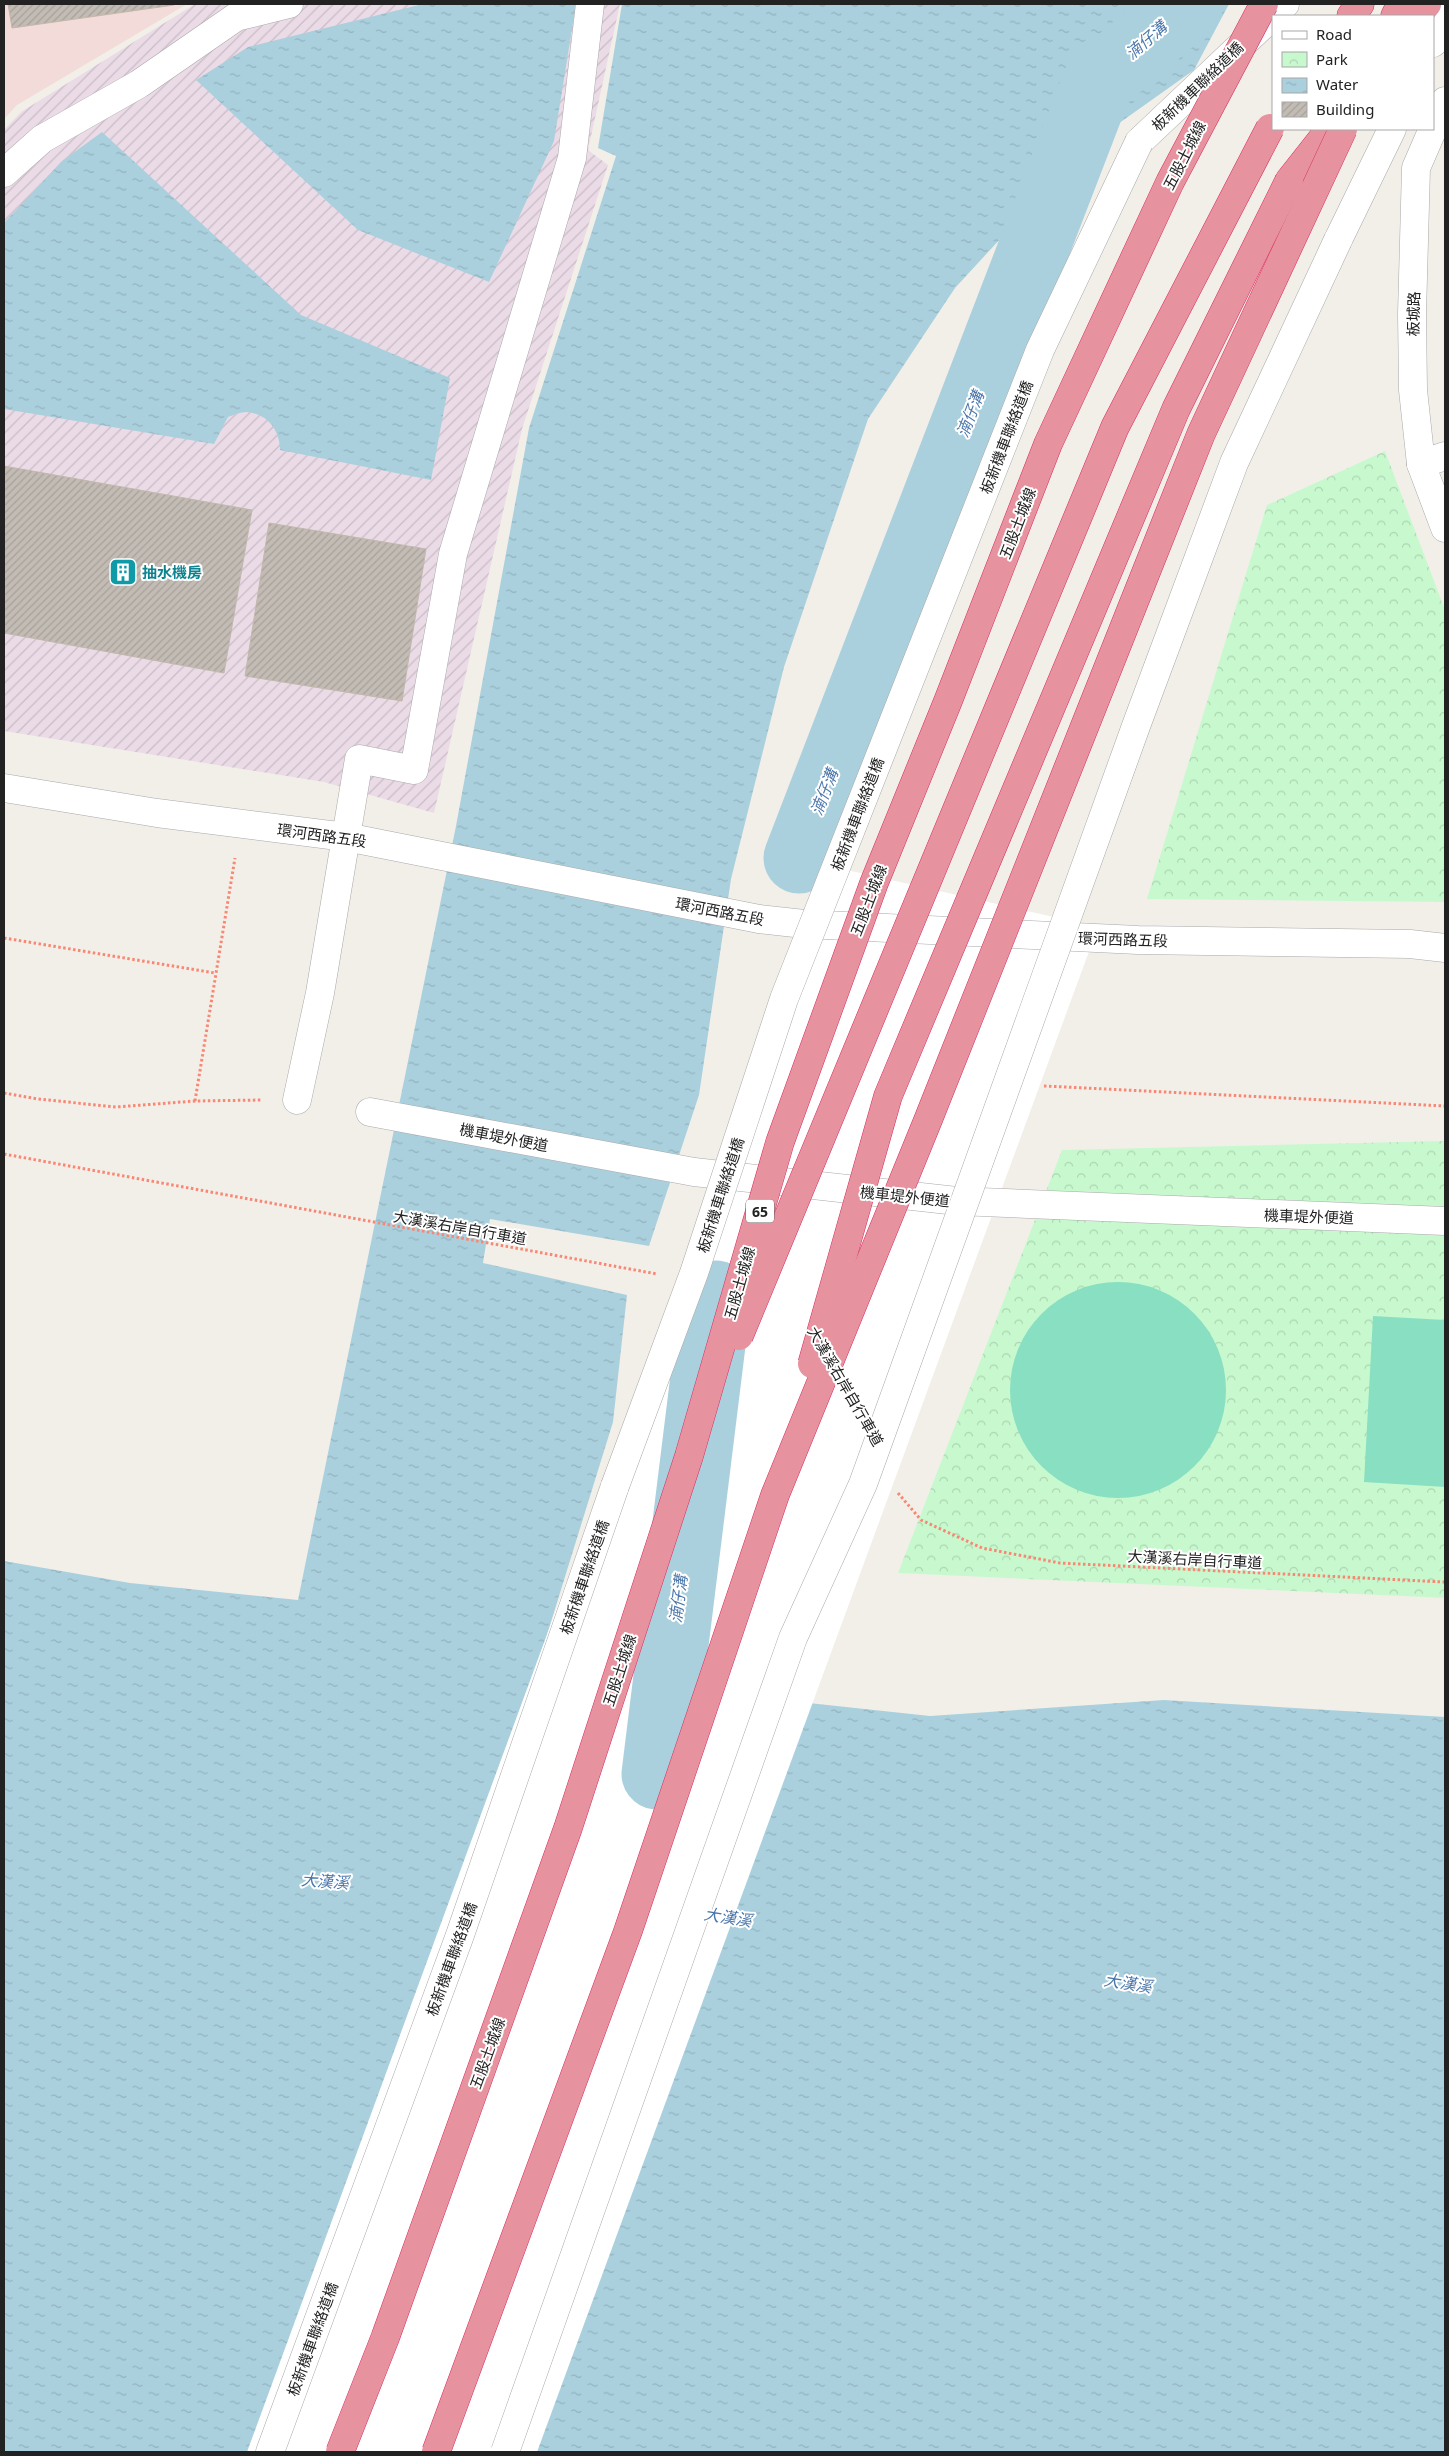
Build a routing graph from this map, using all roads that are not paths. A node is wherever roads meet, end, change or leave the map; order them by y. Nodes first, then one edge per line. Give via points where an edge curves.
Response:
1 (289, 4) edge
2 (590, 4) edge
3 (1264, 4) edge
4 (1285, 4) edge
5 (1360, 4) edge
6 (1427, 4) edge
7 (1273, 15) edge
8 (1352, 15) edge
9 (1418, 15) edge
10 (1272, 16) edge
11 (1445, 17) edge
12 (1434, 41) edge
13 (1445, 101) edge
14 (1271, 126) edge
15 (1434, 126) edge
16 (1329, 130) edge
17 (1343, 130) edge
18 (1392, 130) edge
19 (1432, 130) edge
20 (4, 173) edge
21 (1433, 460) edge
22 (1445, 528) edge
23 (4, 788) edge
24 (346, 837) junction
25 (1445, 948) edge
26 (297, 1100) road end
27 (370, 1112) dead end
28 (1445, 1221) edge
29 (689, 1456) junction
30 (775, 1495) junction
31 (270, 2452) edge
32 (340, 2452) edge
33 (436, 2452) edge
34 (505, 2452) edge

1 - 20 street via 236,17 139,84 42,139
2 - 24 street via 572,158 453,554 414,770 358,758
3 - 29 highway, 五股土城線 / 65, bridge via 1170,182 1048,444 874,882 780,1142
4 - 7 street, 板新機車聯絡道橋, bridge
5 - 8 highway
6 - 9 highway
10 - 31 street, 板新機車聯絡道橋, bridge via 1139,142 1040,350 784,999 694,1273 615,1486 460,1935
11 - 12 street
13 - 15 street, 板城路
14 - 29 highway, bridge via 1115,426
16 - 30 highway, bridge via 1289,181 1176,409 888,1096
17 - 30 highway, bridge via 1201,434
18 - 34 street, bridge via 1234,463 863,1484 793,1638
19 - 21 street, 板城路 via 1416,168 1412,314 1413,390
21 - 22 street, 板城路
23 - 24 street, 環河西路五段 via 157,813
24 - 25 street, 環河西路五段 via 759,919 804,924 1128,940 1410,944
24 - 26 street via 320,993
27 - 28 street, 機車堤外便道 via 694,1172 957,1201
29 - 32 highway, 五股土城線 / 65, bridge via 568,1828 385,2338
30 - 33 highway, bridge via 628,1931

